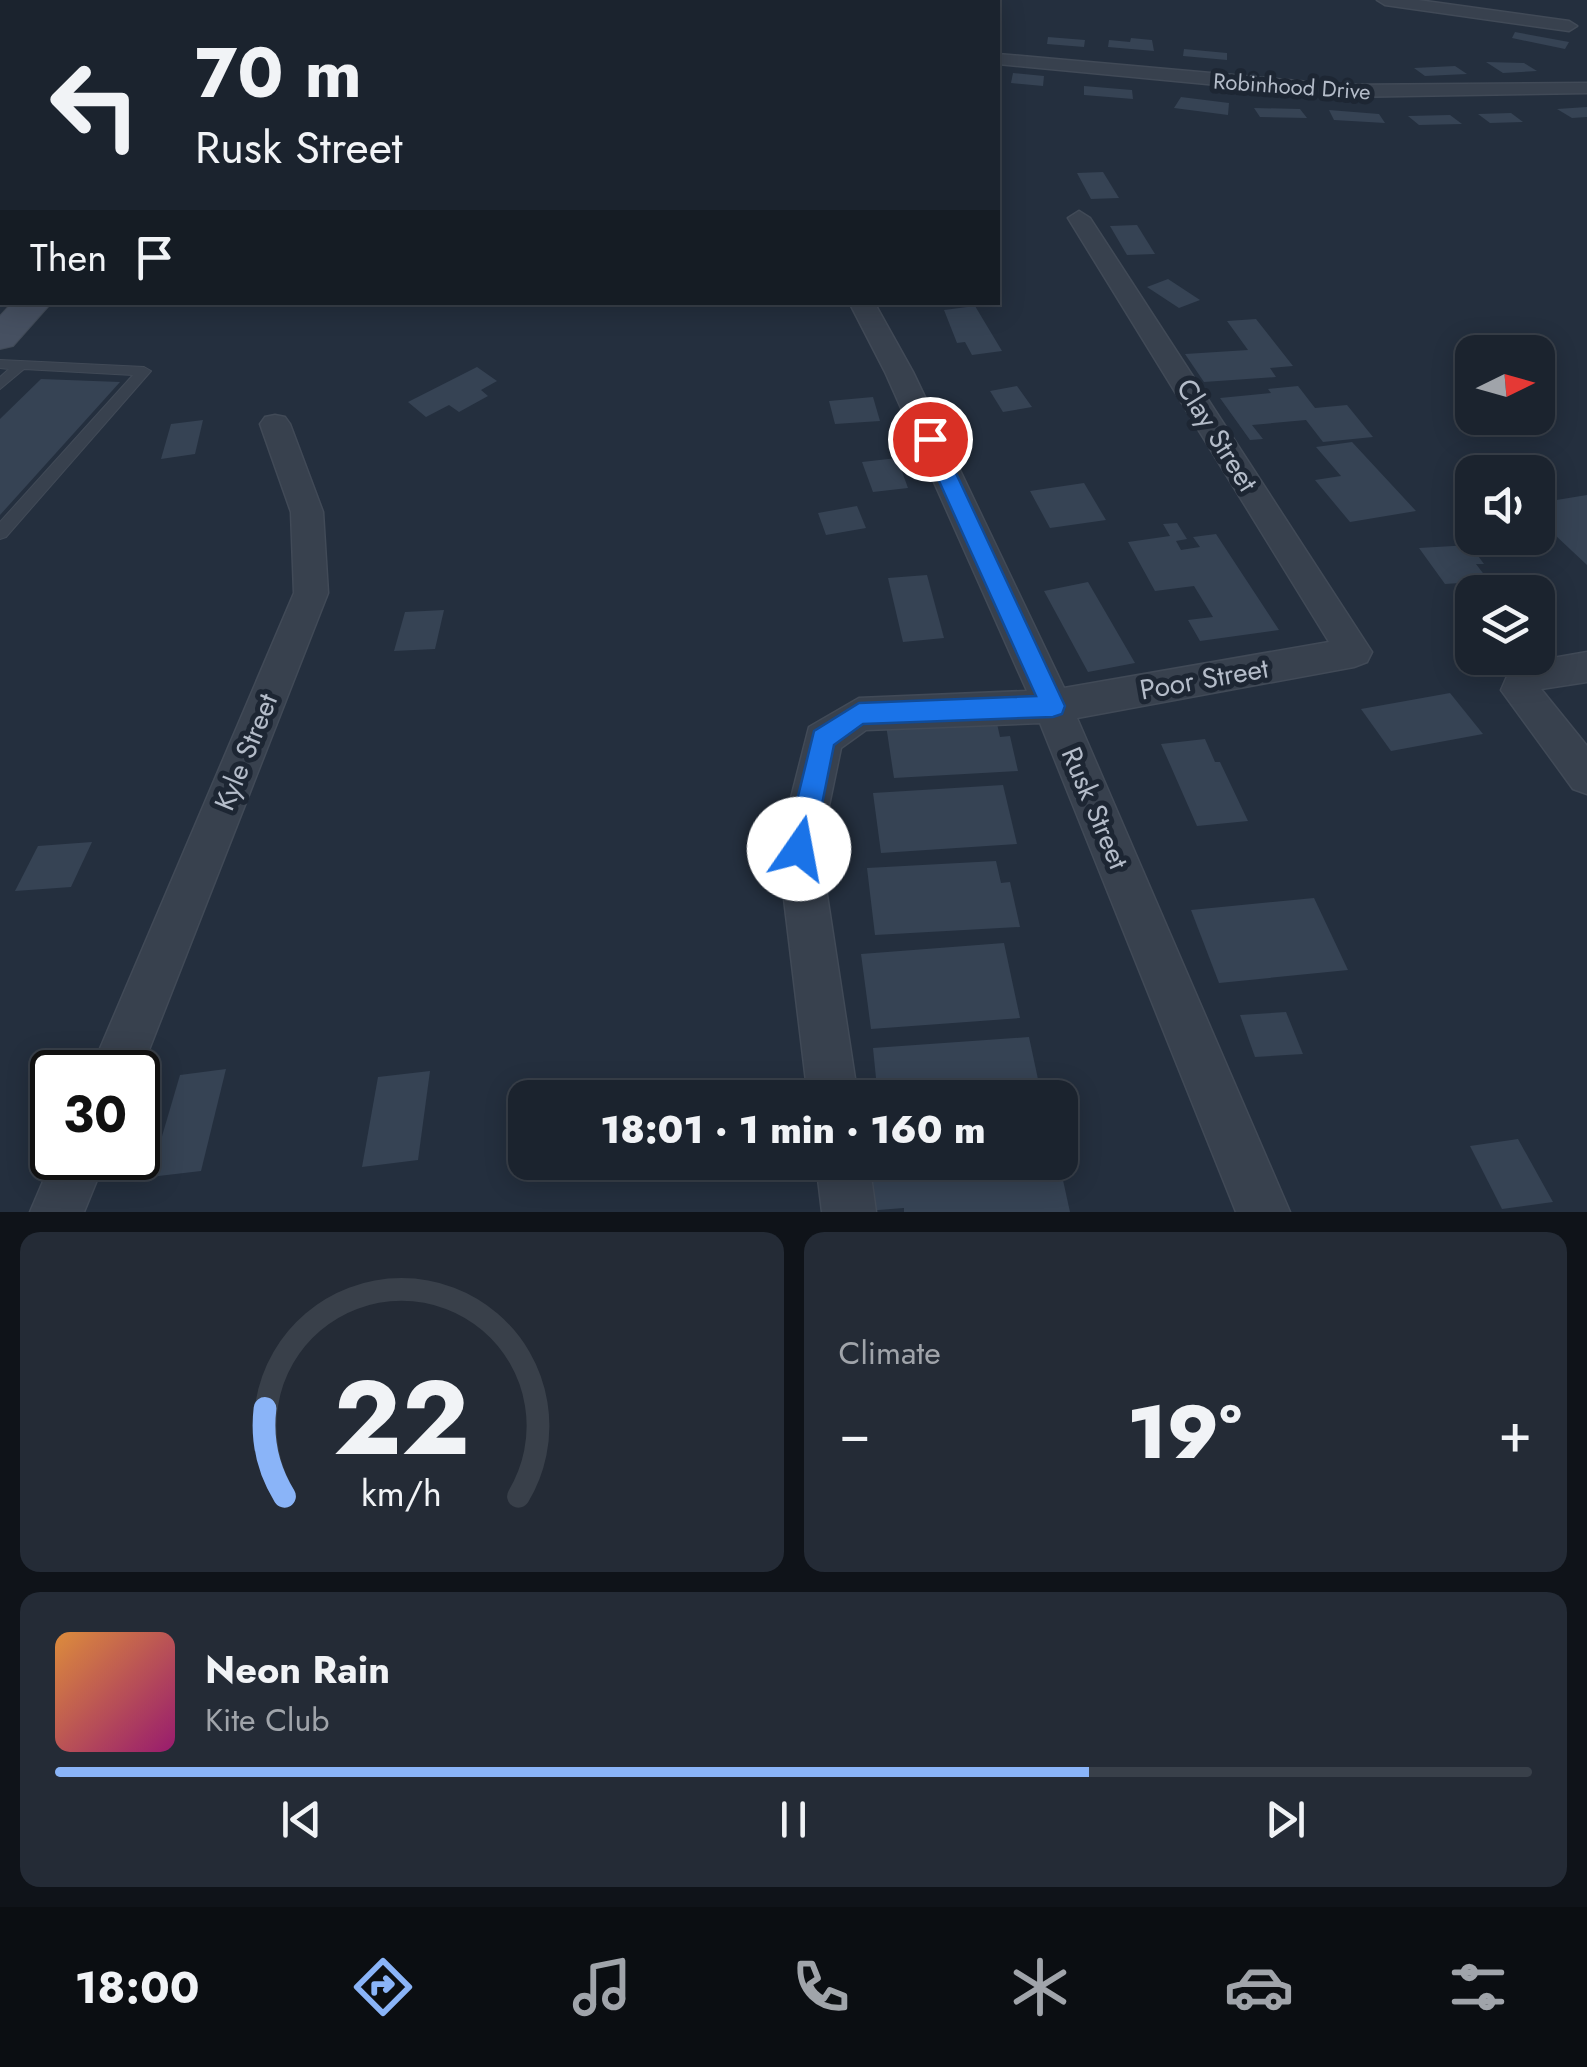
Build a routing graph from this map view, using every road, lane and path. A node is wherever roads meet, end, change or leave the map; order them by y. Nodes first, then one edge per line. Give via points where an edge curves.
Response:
1 (1385, 0) edge
2 (1522, 0) edge
3 (1570, 26) junction
4 (1587, 36) edge
5 (1000, 59) edge
6 (1587, 88) edge
7 (1079, 218) dead end
8 (33, 305) edge
9 (862, 305) edge
10 (10, 352) edge
11 (0, 364) edge
12 (0, 385) edge
13 (275, 424) dead end
14 (0, 533) edge
15 (1354, 652) joint
16 (1587, 668) edge
17 (1053, 706) junction
18 (1587, 776) edge
19 (124, 1050) edge
20 (831, 1080) edge
21 (71, 1180) edge
22 (844, 1180) edge
23 (57, 1212) edge
24 (848, 1212) edge
25 (1263, 1212) edge

1 - 3 street
2 - 3 street
3 - 4 street
5 - 6 street, Robinhood Drive via 1343,91
7 - 15 street, Clay Street
8 - 10 main road
9 - 17 street, Rusk Street
10 - 11 lane
10 - 12 lane
10 - 14 lane via 144,371
13 - 19 street, Kyle Street via 307,512 312,593
15 - 17 street, Poor Street
16 - 18 street via 1525,676 1520,690
17 - 20 street, Poor Street via 859,714 823,739 799,849
17 - 25 street, Rusk Street
21 - 23 street
22 - 24 street

